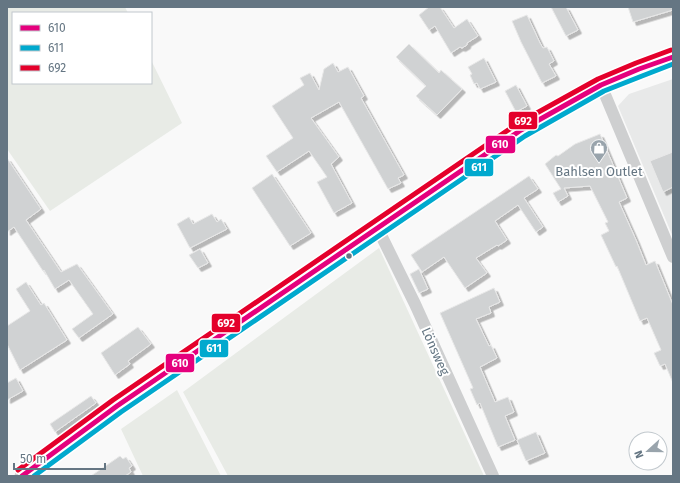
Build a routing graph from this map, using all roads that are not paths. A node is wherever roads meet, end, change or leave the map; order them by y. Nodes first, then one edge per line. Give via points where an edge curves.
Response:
1 (673, 57) edge
2 (601, 85) junction
3 (377, 227) junction
4 (673, 257) edge
5 (22, 476) edge
6 (493, 476) edge

1 - 2 street
2 - 3 street via 521,130
2 - 4 street
3 - 5 street via 116,406
3 - 6 street, Lönsweg

